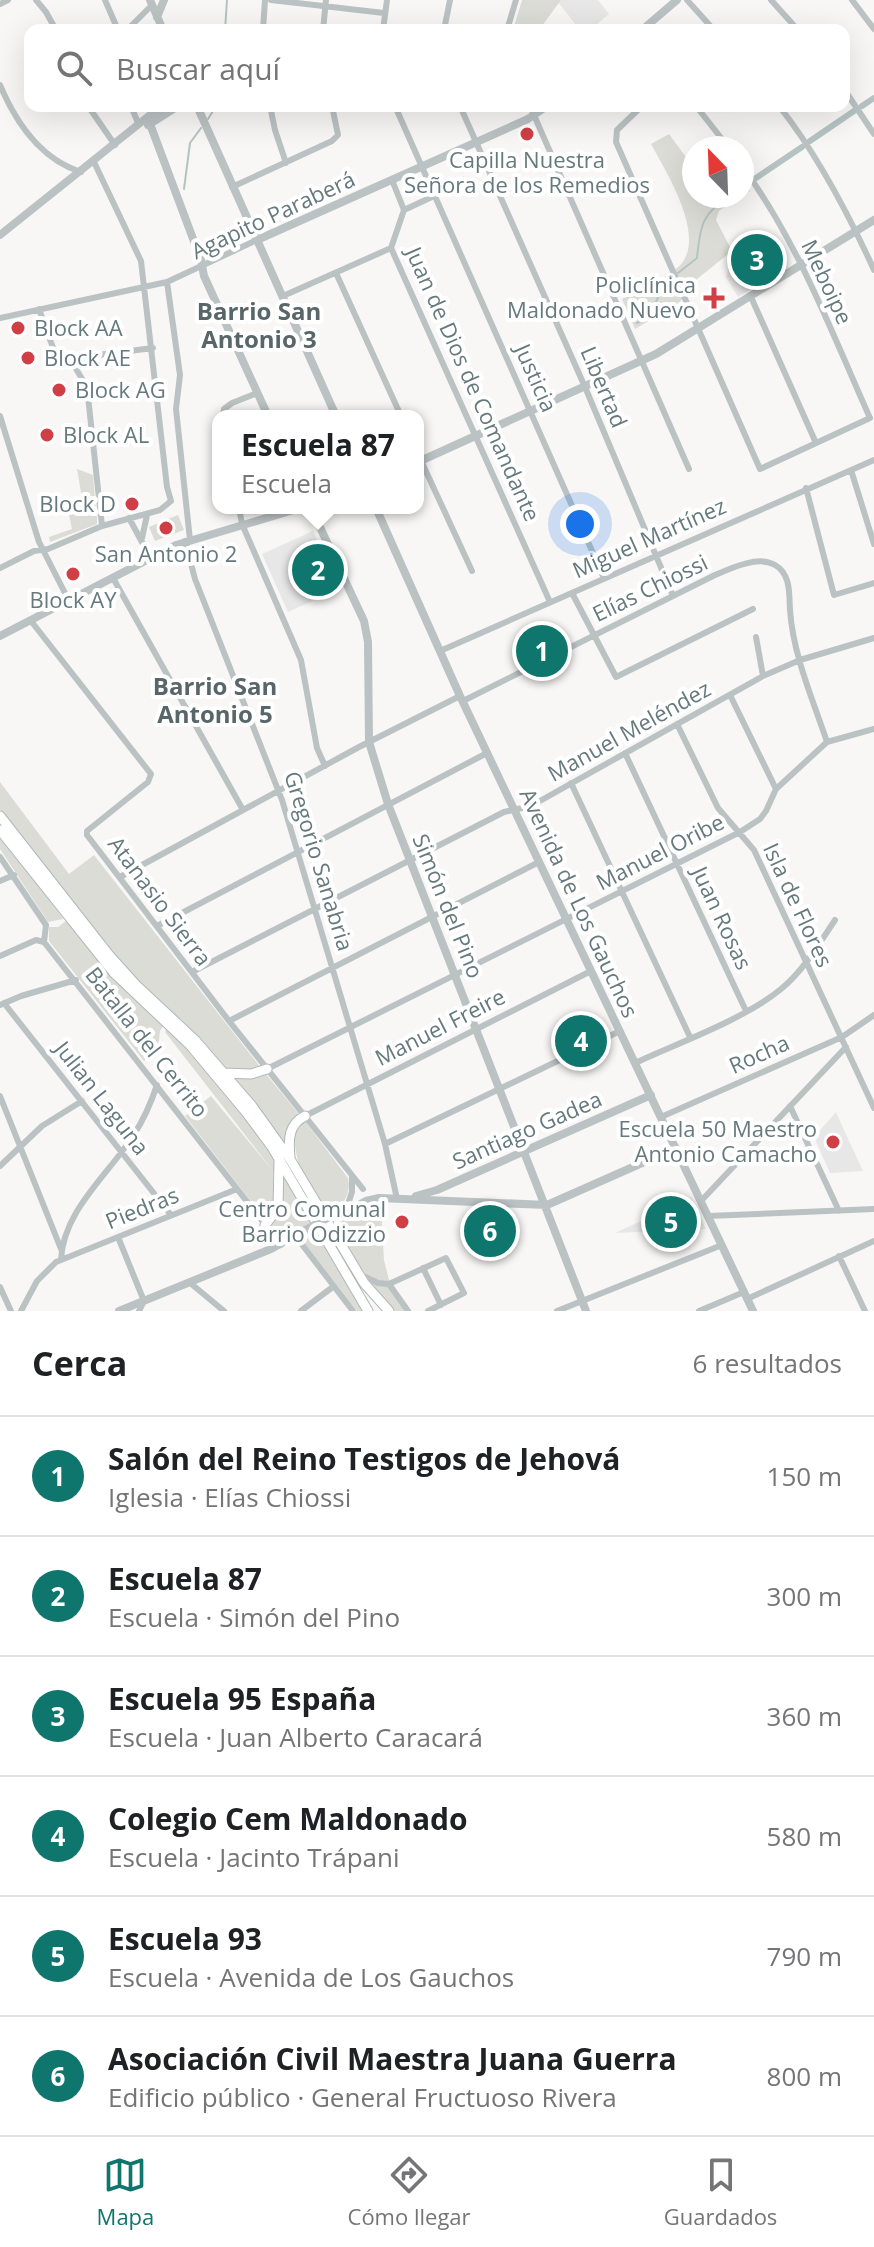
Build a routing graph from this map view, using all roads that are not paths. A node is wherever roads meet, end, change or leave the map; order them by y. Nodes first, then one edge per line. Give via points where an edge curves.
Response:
1 (8, 0) edge
2 (36, 0) edge
3 (105, 0) edge
4 (164, 0) edge
5 (265, 0) edge
6 (271, 0) edge
7 (387, 0) edge
8 (450, 0) edge
9 (516, 0) edge
10 (677, 0) edge
11 (687, 0) edge
12 (771, 0) edge
13 (852, 0) edge
14 (151, 2) edge
15 (326, 3) edge
16 (0, 4) edge
17 (384, 13) junction
18 (157, 17) junction
19 (52, 24) edge
20 (115, 24) edge
21 (132, 24) edge
22 (160, 24) edge
23 (263, 24) edge
24 (324, 24) edge
25 (383, 24) edge
26 (445, 24) edge
27 (509, 24) edge
28 (649, 24) edge
29 (709, 24) edge
30 (793, 24) edge
31 (874, 29) edge
32 (0, 85) edge
33 (850, 98) edge
34 (92, 112) edge
35 (132, 112) edge
36 (154, 112) edge
37 (158, 112) edge
38 (169, 112) edge
39 (200, 112) edge
40 (271, 112) edge
41 (334, 112) edge
42 (397, 112) edge
43 (463, 112) edge
44 (532, 112) edge
45 (539, 112) edge
46 (636, 112) edge
47 (701, 112) edge
48 (783, 112) edge
49 (534, 116) junction
50 (150, 124) junction
51 (135, 127) junction
52 (874, 134) edge
53 (720, 136) edge
54 (476, 142) junction
55 (115, 145) junction
56 (94, 162) junction
57 (286, 163) junction
58 (420, 167) junction
59 (81, 172) junction
60 (392, 180) junction
61 (754, 185) edge
62 (232, 187) junction
63 (434, 196) junction
64 (404, 210) junction
65 (874, 220) edge
66 (857, 231) junction
67 (0, 235) edge
68 (257, 240) junction
69 (391, 248) junction
70 (801, 266) junction
71 (202, 267) junction
72 (874, 270) edge
73 (336, 273) junction
74 (167, 282) junction
75 (146, 288) junction
76 (283, 296) junction
77 (751, 297) junction
78 (39, 309) junction
79 (0, 318) edge
80 (699, 329) junction
81 (153, 348) junction
82 (643, 361) junction
83 (73, 364) junction
84 (585, 387) junction
85 (257, 393) junction
86 (224, 410) edge
87 (265, 410) edge
88 (333, 410) edge
89 (398, 410) edge
90 (531, 411) junction
91 (0, 416) edge
92 (476, 436) junction
93 (816, 443) junction
94 (424, 457) edge
95 (874, 460) edge
96 (689, 469) dead end
97 (424, 470) edge
98 (851, 470) junction
99 (806, 488) junction
100 (240, 514) edge
101 (278, 514) edge
102 (314, 514) edge
103 (379, 514) edge
104 (147, 515) junction
105 (129, 518) junction
106 (242, 524) junction
107 (102, 526) junction
108 (188, 540) junction
109 (142, 541) junction
110 (874, 544) edge
111 (42, 550) junction
112 (656, 555) junction
113 (150, 557) junction
114 (0, 568) edge
115 (472, 571) dead end
116 (113, 578) junction
117 (604, 578) junction
118 (874, 583) edge
119 (572, 593) junction
120 (673, 596) junction
121 (69, 601) junction
122 (550, 602) junction
123 (753, 609) dead end
124 (31, 621) junction
125 (595, 635) junction
126 (0, 636) edge
127 (756, 637) dead end
128 (874, 638) edge
129 (440, 651) junction
130 (800, 660) junction
131 (763, 676) junction
132 (730, 695) junction
133 (461, 698) junction
134 (677, 724) junction
135 (874, 729) edge
136 (369, 742) junction
137 (827, 742) junction
138 (487, 753) junction
139 (625, 753) junction
140 (325, 766) junction
141 (571, 783) junction
142 (776, 789) junction
143 (279, 790) junction
144 (388, 804) junction
145 (514, 809) junction
146 (243, 810) junction
147 (0, 816) edge
148 (0, 830) edge
149 (740, 832) junction
150 (298, 851) junction
151 (0, 857) edge
152 (410, 860) junction
153 (539, 862) junction
154 (677, 865) junction
155 (14, 875) junction
156 (120, 877) junction
157 (0, 881) edge
158 (622, 892) junction
159 (315, 910) junction
160 (433, 916) junction
161 (566, 919) junction
162 (835, 920) dead end
163 (157, 926) junction
164 (44, 942) junction
165 (0, 956) edge
166 (806, 964) junction
167 (333, 968) junction
168 (591, 971) junction
169 (192, 972) junction
170 (455, 973) junction
171 (76, 980) junction
172 (2, 1004) edge
173 (746, 1011) junction
174 (872, 1017) edge
175 (229, 1021) junction
176 (349, 1027) junction
177 (477, 1028) junction
178 (620, 1031) junction
179 (690, 1037) junction
180 (842, 1037) junction
181 (846, 1047) junction
182 (635, 1063) junction
183 (267, 1069) junction
184 (225, 1073) junction
185 (366, 1084) junction
186 (157, 1085) junction
187 (501, 1088) junction
188 (651, 1095) junction
189 (0, 1096) edge
190 (82, 1101) junction
191 (790, 1106) junction
192 (874, 1108) edge
193 (305, 1116) junction
194 (661, 1117) junction
195 (385, 1144) junction
196 (20, 1145) junction
197 (676, 1148) junction
198 (525, 1150) junction
199 (121, 1152) junction
200 (279, 1157) junction
201 (290, 1159) junction
202 (0, 1166) edge
203 (352, 1176) junction
204 (237, 1189) junction
205 (363, 1189) dead end
206 (398, 1197) junction
207 (701, 1201) junction
208 (547, 1205) junction
209 (874, 1209) edge
210 (342, 1211) junction
211 (839, 1211) junction
212 (171, 1215) junction
213 (708, 1216) junction
214 (265, 1225) junction
215 (302, 1234) junction
216 (118, 1237) junction
217 (874, 1241) edge
218 (283, 1243) junction
219 (722, 1245) junction
220 (61, 1250) junction
221 (839, 1256) junction
222 (61, 1260) junction
223 (423, 1268) junction
224 (359, 1274) junction
225 (189, 1282) junction
226 (389, 1284) junction
227 (334, 1286) junction
228 (0, 1287) edge
229 (746, 1296) junction
230 (144, 1301) junction
231 (583, 1301) junction
232 (441, 1305) junction
233 (11, 1311) edge
234 (21, 1311) edge
235 (119, 1311) edge
236 (139, 1311) edge
237 (224, 1311) edge
238 (301, 1311) edge
239 (353, 1311) edge
240 (368, 1311) edge
241 (389, 1311) edge
242 (408, 1311) edge
243 (428, 1311) edge
244 (557, 1311) edge
245 (586, 1311) edge
246 (699, 1311) edge
247 (753, 1311) edge
248 (865, 1311) edge

1 - 16 street
2 - 19 street
3 - 20 street
4 - 18 street
5 - 23 street
6 - 15 street
7 - 17 street
8 - 26 street
9 - 27 street
10 - 28 street
11 - 29 street
12 - 30 street
13 - 31 street
14 - 18 street
14 - 21 street
15 - 17 street
15 - 24 street
17 - 25 street
18 - 22 street
32 - 59 street via 17,120 48,156
33 - 52 street
34 - 55 street
35 - 51 street
36 - 51 street
37 - 50 street
38 - 50 street
39 - 62 street
40 - 57 street
41 - 57 street via 336,138
42 - 58 street, Justicia
43 - 54 street, Libertad
44 - 49 street
45 - 49 street, Agapito Paraberá
46 - 80 street via 615,134 616,142
47 - 53 street
48 - 66 street
49 - 54 street, Agapito Paraberá
49 - 82 street
50 - 51 street
50 - 71 street
51 - 55 street
54 - 58 street, Agapito Paraberá
54 - 84 street, Libertad
55 - 56 street
56 - 59 street
56 - 75 street via 138,251
57 - 62 street
58 - 60 street, Agapito Paraberá
58 - 63 street, Justicia
59 - 67 street
60 - 64 street
60 - 68 street, Agapito Paraberá
61 - 70 street, Meboipe
62 - 68 street
63 - 64 street
63 - 90 street, Justicia
64 - 69 street, Juan de Dios de Comandante
65 - 66 street
66 - 70 street
66 - 72 street
68 - 71 street, Agapito Paraberá
68 - 76 street
69 - 73 street
69 - 92 street, Juan de Dios de Comandante
70 - 77 street
70 - 93 street, Meboipe via 870,418
71 - 74 street, Agapito Paraberá
71 - 85 street
73 - 76 street
73 - 89 street
74 - 75 street, Agapito Paraberá
74 - 108 street, Gregorio Sanabria via 180,375 176,409
75 - 78 street, Agapito Paraberá
75 - 81 street
76 - 88 street
77 - 80 street
77 - 93 street
78 - 79 street, Agapito Paraberá
78 - 83 street via 56,356
80 - 82 street
80 - 93 street via 760,469
81 - 83 street via 90,356
81 - 104 street via 171,498 166,508
82 - 84 street
82 - 96 street
83 - 107 street via 87,387
84 - 90 street
84 - 112 street, Libertad
85 - 86 street
85 - 87 street
90 - 92 street
90 - 117 street, Justicia
91 - 111 street
92 - 94 street
92 - 122 street, Juan de Dios de Comandante
95 - 98 street, Miguel Martínez
97 - 115 street
98 - 99 street, Miguel Martínez
98 - 110 street
99 - 112 street, Miguel Martínez
99 - 118 street via 834,595
100 - 106 street
101 - 106 street
102 - 136 street, Simón del Pino via 366,631
103 - 129 street, Avenida de Los Gauchos
104 - 105 street
104 - 109 street
105 - 107 street
105 - 109 street
106 - 108 street
106 - 140 street via 301,660
107 - 111 street
108 - 113 street
108 - 143 street, Gregorio Sanabria via 195,579
109 - 113 street
111 - 114 street
111 - 121 street
112 - 117 street, Miguel Martínez
112 - 120 street, Libertad
113 - 116 street
116 - 121 street
116 - 146 street
117 - 119 street, Miguel Martínez
119 - 122 street, Miguel Martínez
119 - 125 street
120 - 125 street, Elías Chiossi
120 - 130 street, Elías Chiossi via 732,568 772,563 784,572 790,589
121 - 124 street
122 - 129 street, Miguel Martínez
123 - 125 street via 616,677
124 - 126 street
124 - 156 street, Atanasio Sierra via 150,771 145,785 86,833
125 - 133 street, Elías Chiossi
127 - 131 street
128 - 130 street, Manuel Meléndez
129 - 133 street, Avenida de Los Gauchos
130 - 131 street, Manuel Meléndez
130 - 137 street
131 - 132 street, Manuel Meléndez
132 - 134 street, Manuel Meléndez
132 - 142 street
133 - 136 street, Elías Chiossi
133 - 138 street, Avenida de Los Gauchos
134 - 139 street, Manuel Meléndez
134 - 149 street, Isla de Flores via 718,808
135 - 137 street, Manuel Oribe
136 - 140 street, Elías Chiossi
136 - 144 street, Simón del Pino
137 - 142 street, Manuel Oribe
138 - 144 street
138 - 145 street, Avenida de Los Gauchos
139 - 141 street, Manuel Meléndez
139 - 154 street, Juan Rosas
140 - 143 street, Elías Chiossi
141 - 145 street, Manuel Meléndez via 531,806
141 - 158 street
142 - 149 street, Manuel Oribe via 766,811
143 - 146 street, Elías Chiossi
143 - 150 street, Gregorio Sanabria
144 - 150 street
144 - 152 street, Simón del Pino
145 - 152 street, Manuel Meléndez
145 - 153 street, Avenida de Los Gauchos
146 - 156 street, Elías Chiossi
147 - 184 main road via 109,955
148 - 200 main road via 114,973 190,1045
149 - 154 street, Manuel Oribe
149 - 166 street, Isla de Flores via 754,850
150 - 159 street, Gregorio Sanabria
150 - 163 street
151 - 155 street, Batalla del Cerrito
152 - 159 street, Manuel Meléndez
152 - 160 street, Simón del Pino
153 - 160 street
153 - 161 street, Avenida de Los Gauchos
154 - 158 street, Manuel Oribe
154 - 173 street, Juan Rosas
155 - 157 street
155 - 164 street, Batalla del Cerrito via 46,925
156 - 163 street, Atanasio Sierra
158 - 161 street, Manuel Oribe
158 - 179 street
159 - 167 street, Gregorio Sanabria
159 - 169 street, Manuel Meléndez
160 - 167 street
160 - 170 street, Simón del Pino
161 - 168 street, Avenida de Los Gauchos
161 - 170 street, Manuel Oribe
162 - 166 street
163 - 169 street, Atanasio Sierra
164 - 165 street via 36,940
164 - 171 street, Batalla del Cerrito
166 - 173 street via 781,989
166 - 180 street, Isla de Flores
167 - 175 street
167 - 176 street, Gregorio Sanabria
168 - 177 street, Manuel Freire
168 - 178 street, Avenida de Los Gauchos
169 - 175 street, Atanasio Sierra
170 - 176 street, Manuel Oribe
170 - 177 street, Simón del Pino
171 - 172 street
171 - 186 street, Batalla del Cerrito
172 - 190 street, Julian Laguna
173 - 179 street
174 - 180 street, Rocha
175 - 183 street, Atanasio Sierra
176 - 183 street, Manuel Oribe
176 - 185 street, Gregorio Sanabria
177 - 185 street, Manuel Freire
177 - 187 street, Simón del Pino
178 - 182 street, Avenida de Los Gauchos
178 - 187 street
179 - 182 street
180 - 181 street, Isla de Flores
180 - 194 street, Rocha
181 - 191 street
181 - 192 street, Isla de Flores
182 - 188 street, Avenida de Los Gauchos
183 - 184 main road
183 - 193 street, Atanasio Sierra
184 - 201 main road
185 - 193 street, Manuel Freire
185 - 195 street, Gregorio Sanabria
186 - 199 street
186 - 204 street, Batalla del Cerrito
187 - 195 street
187 - 198 street, Simón del Pino
188 - 194 street, Avenida de Los Gauchos
188 - 198 street, Santiago Gadea
189 - 196 street
190 - 196 street
190 - 199 street, Julian Laguna
191 - 207 street
191 - 211 street
193 - 201 main road via 291,1132
193 - 203 street, Atanasio Sierra
194 - 197 street, Avenida de Los Gauchos
195 - 206 street, Gregorio Sanabria
196 - 202 street
196 - 220 street
197 - 207 street, Avenida de Los Gauchos
197 - 208 street
198 - 206 street, Santiago Gadea via 418,1195
198 - 208 street, Simón del Pino
199 - 212 street, Julian Laguna
199 - 220 street via 83,1202
200 - 214 main road via 278,1208
200 - 240 main road
201 - 224 main road
203 - 205 street, Atanasio Sierra
203 - 210 street via 352,1192
204 - 212 street, Piedras
204 - 214 street, Batalla del Cerrito
206 - 208 street
206 - 210 street via 373,1199
207 - 213 street, Avenida de Los Gauchos
208 - 231 street, Simón del Pino
209 - 211 street
210 - 215 street, bridge
211 - 213 street
212 - 216 street, Piedras
213 - 219 street, Avenida de Los Gauchos
214 - 218 street, Batalla del Cerrito
215 - 218 street
215 - 227 street
216 - 222 street, Piedras
216 - 230 street
217 - 221 street
218 - 225 street
219 - 229 street, Avenida de Los Gauchos
219 - 231 street
220 - 222 street
221 - 229 street
221 - 248 street
222 - 234 street via 47,1268
223 - 226 street
223 - 232 street
223 - 232 street via 446,1258 464,1291
224 - 226 street
224 - 241 main road
225 - 230 street
225 - 237 street
226 - 242 street
227 - 238 street
227 - 239 street
228 - 233 street
229 - 246 street
229 - 247 street, Avenida de Los Gauchos
230 - 235 street
230 - 236 street
231 - 244 street
231 - 245 street, Simón del Pino
232 - 243 street

